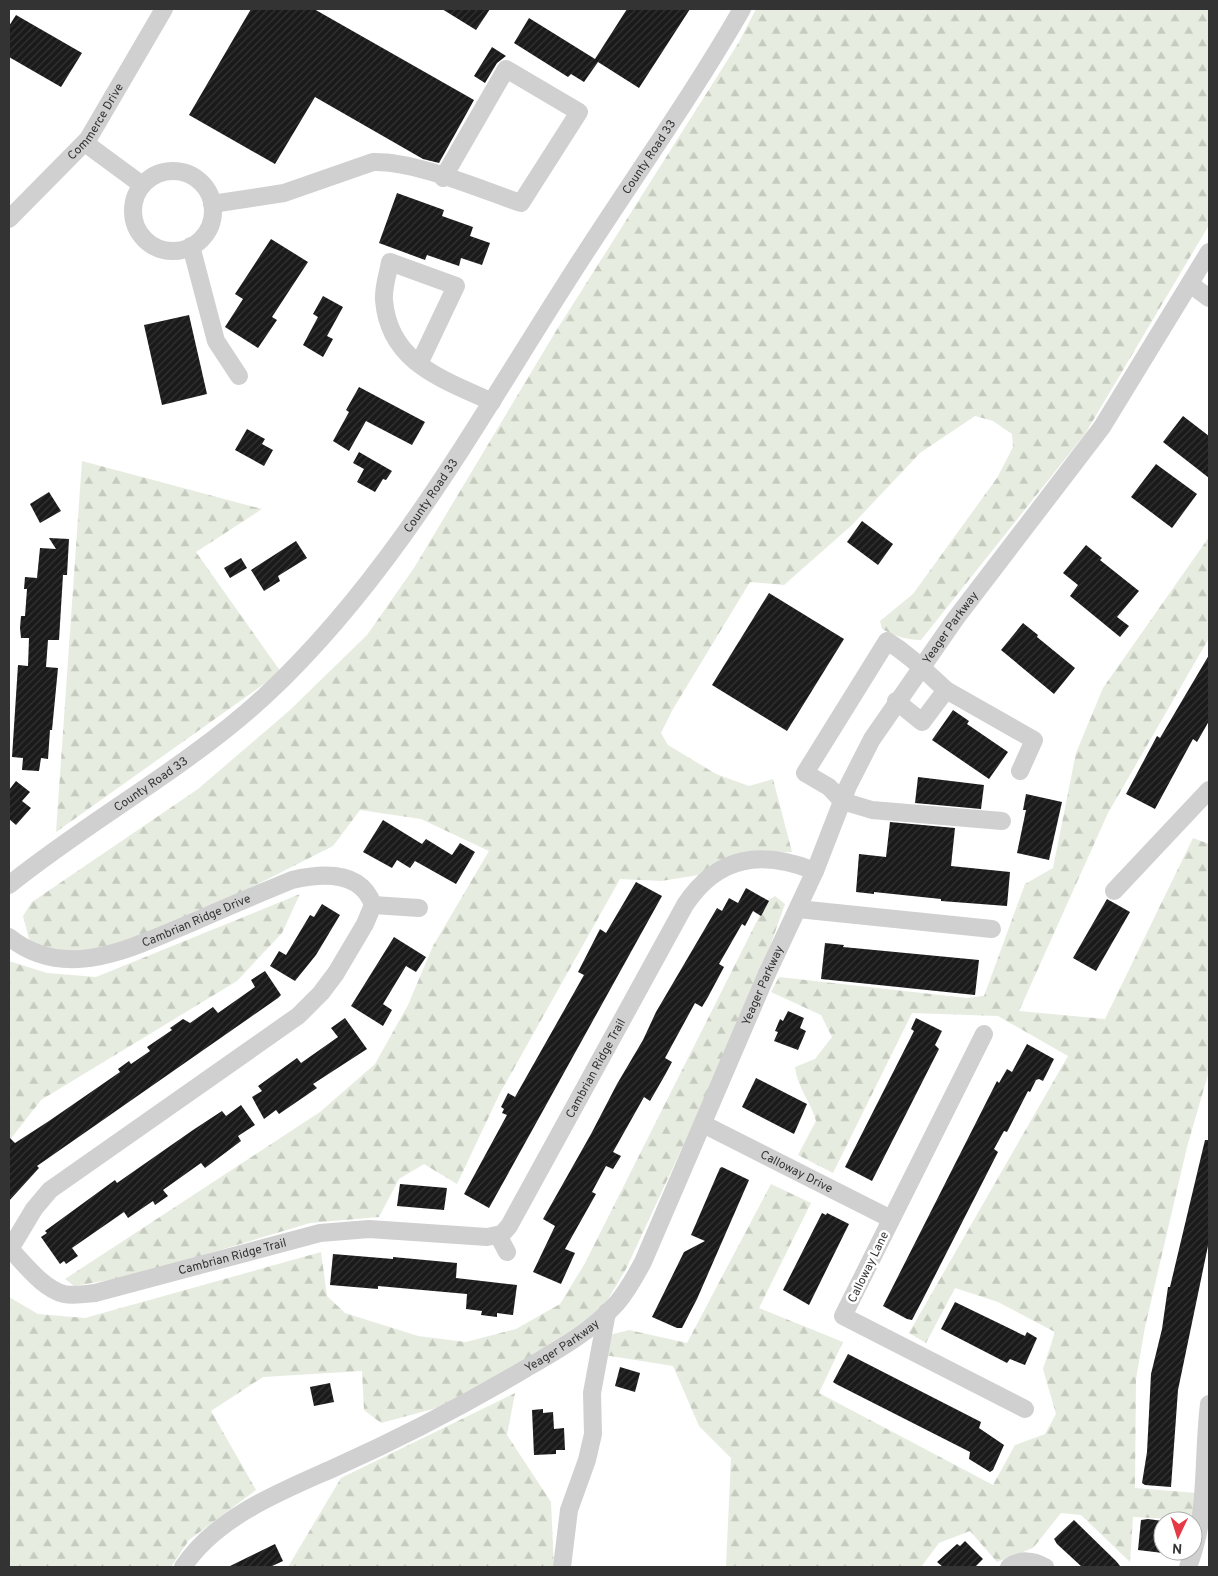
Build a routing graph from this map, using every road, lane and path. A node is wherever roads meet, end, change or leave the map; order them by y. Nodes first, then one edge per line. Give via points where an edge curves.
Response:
1 (164, 9) edge
2 (742, 9) edge
3 (85, 143) junction
4 (444, 178) junction
5 (142, 185) junction
6 (212, 204) junction
7 (9, 219) edge
8 (191, 246) junction
9 (1209, 252) edge
10 (1190, 284) junction
11 (1209, 298) edge
12 (419, 364) junction
13 (239, 376) dead end
14 (492, 402) junction
15 (920, 667) junction
16 (946, 690) junction
17 (896, 700) junction
18 (1020, 771) dead end
19 (1209, 790) edge
20 (842, 801) junction
21 (1002, 821) dead end
22 (815, 871) junction
23 (9, 885) edge
24 (1114, 891) dead end
25 (373, 905) junction
26 (420, 908) dead end
27 (798, 909) junction
28 (992, 929) dead end
29 (9, 937) edge
30 (984, 1034) dead end
31 (703, 1124) junction
32 (891, 1219) junction
33 (498, 1235) junction
34 (9, 1250) edge
35 (507, 1252) dead end
36 (607, 1312) junction
37 (1209, 1404) edge
38 (1026, 1409) dead end
39 (183, 1567) edge
40 (562, 1567) edge
41 (1008, 1567) edge
42 (1045, 1567) edge
43 (1188, 1567) edge

1 - 3 street, Commerce Drive
2 - 14 street, County Road 33
3 - 5 street
3 - 7 street, Commerce Drive
4 - 4 street via 521,203 579,112 506,68
4 - 6 street via 389,162 373,162 284,193
5 - 6 street via 161,173 181,173 205,188
5 - 8 street via 133,211 141,235 157,248 185,249
6 - 8 street via 208,231
8 - 13 street via 216,341
9 - 10 street, Yeager Parkway
10 - 11 street
10 - 15 street, Yeager Parkway via 1081,457
12 - 12 street via 401,347 389,329 384,298 390,262 456,286
12 - 14 street
14 - 23 street, County Road 33 via 426,506 384,564 283,678 215,739
15 - 16 street
15 - 17 street, Yeager Parkway
15 - 20 street via 910,655 886,641 805,773 829,787
16 - 17 street via 922,722
16 - 18 street via 1034,740
17 - 20 street, Yeager Parkway via 872,739
19 - 24 street
20 - 21 street via 872,810
20 - 22 street, Yeager Parkway
22 - 27 street, Yeager Parkway
22 - 33 street, Cambrian Ridge Trail via 787,861 757,859 734,864 703,881 685,905 509,1226
25 - 26 street
25 - 29 street, Cambrian Ridge Drive via 366,890 354,881 330,876 305,877 126,951 92,957 48,957 24,949
25 - 34 street, Cambrian Ridge Trail via 366,924 336,973 309,1005 50,1190
27 - 28 street
27 - 31 street, Yeager Parkway
30 - 32 street, Calloway Lane
31 - 32 street, Calloway Drive
31 - 36 street, Yeager Parkway via 639,1270 630,1287
32 - 38 street, Calloway Lane via 843,1316
33 - 34 street, Cambrian Ridge Trail via 487,1237 369,1229 320,1233 95,1293 70,1295 47,1285
33 - 35 street
36 - 39 street, Yeager Parkway via 563,1346 478,1397 251,1508 209,1537
36 - 40 street via 592,1393 593,1434 569,1510
37 - 43 street via 1205,1437 1205,1495 1201,1525
41 - 42 street via 1020,1561

